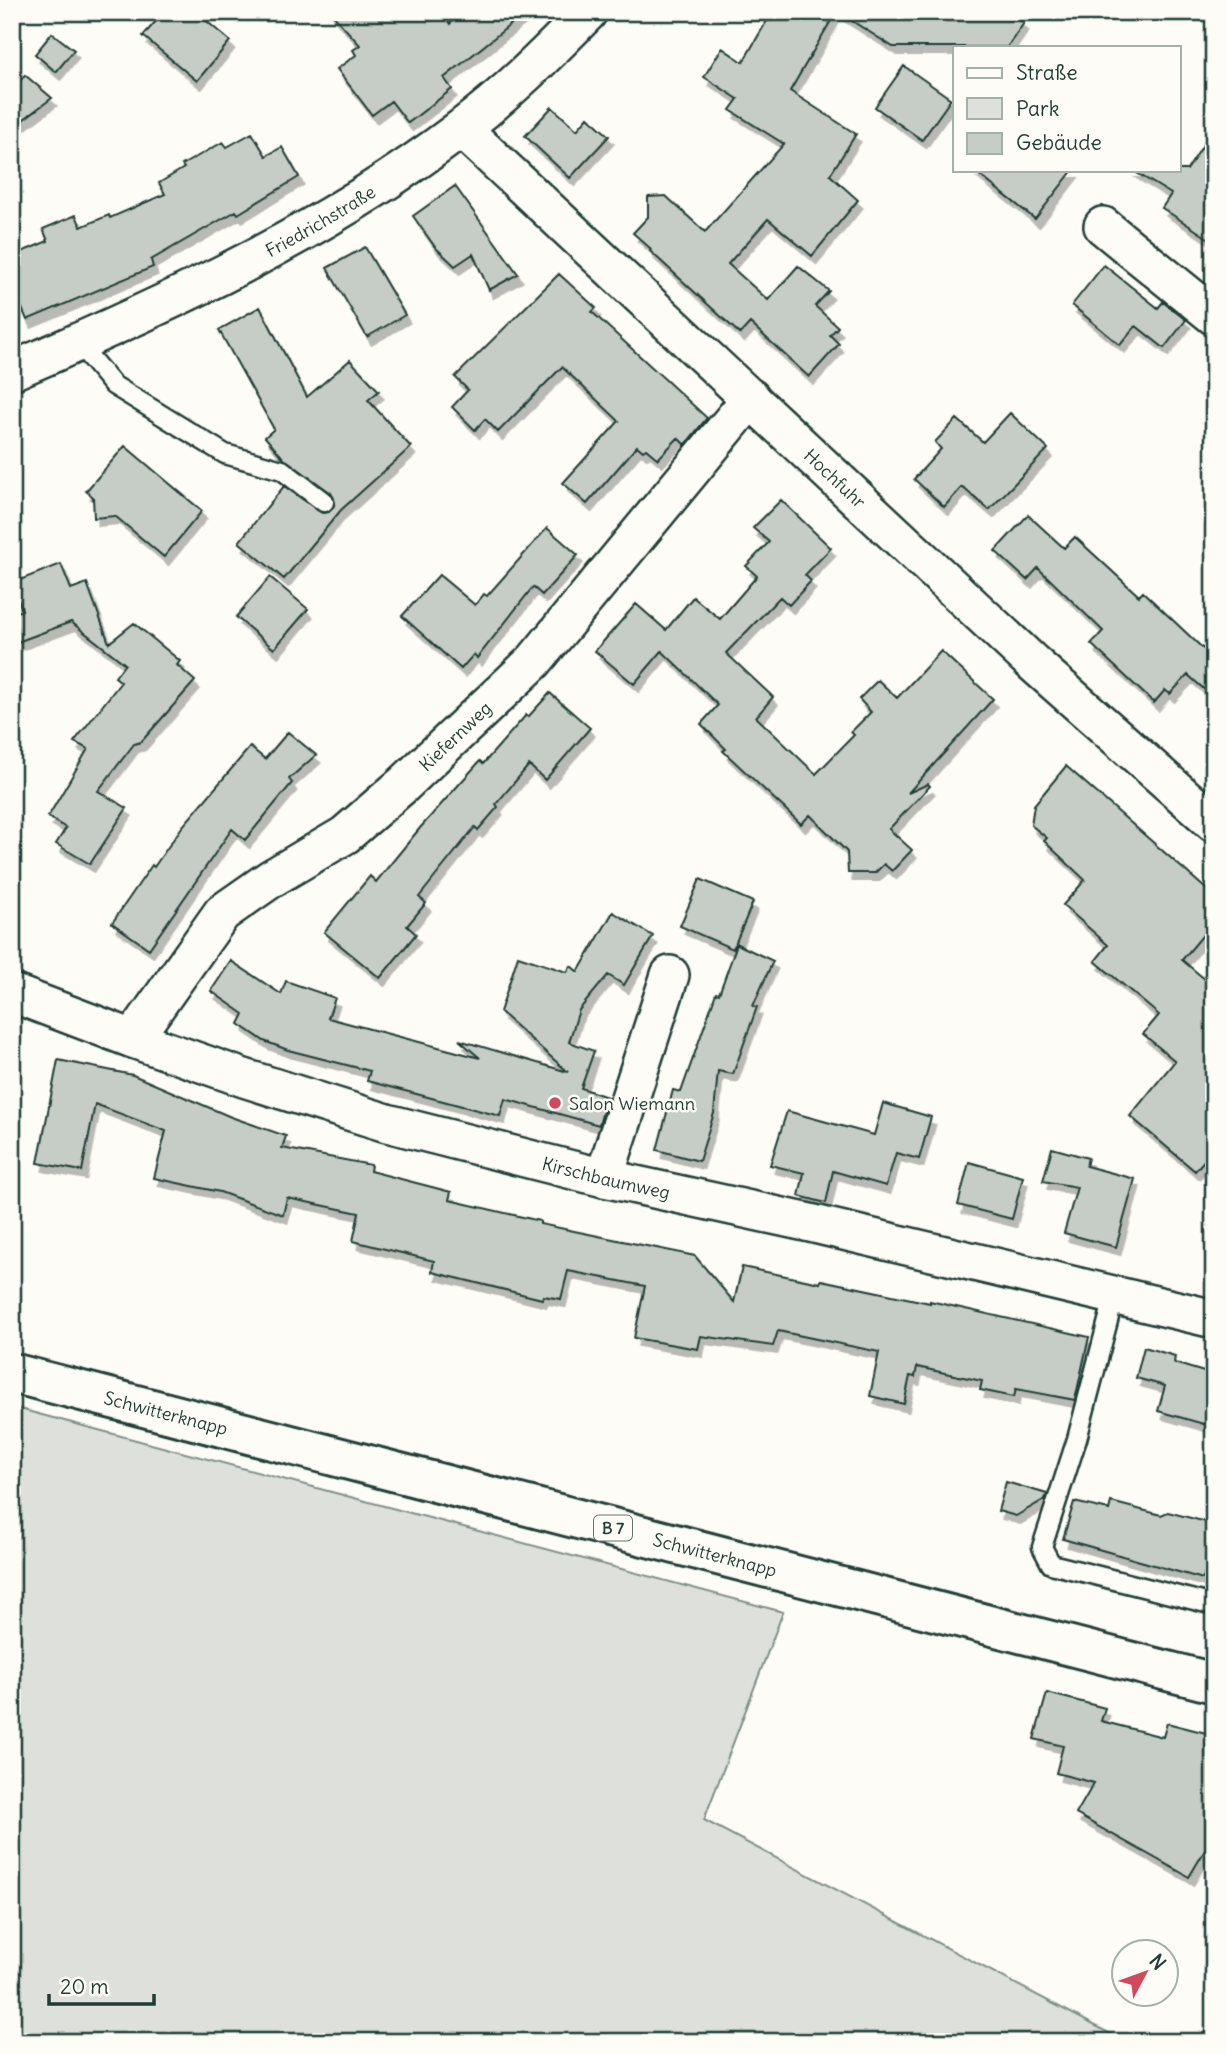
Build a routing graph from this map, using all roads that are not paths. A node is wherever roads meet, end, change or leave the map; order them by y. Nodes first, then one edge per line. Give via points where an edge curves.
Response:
1 (588, 12) edge
2 (462, 129) junction
3 (1103, 226) dead end
4 (1214, 316) edge
5 (78, 342) junction
6 (12, 370) edge
7 (751, 398) junction
8 (324, 502) dead end
9 (1214, 823) edge
10 (670, 975) dead end
11 (12, 993) edge
12 (132, 1040) junction
13 (604, 1178) junction
14 (1115, 1294) junction
15 (1214, 1319) edge
16 (12, 1373) edge
17 (1214, 1605) edge
18 (1214, 1683) edge

1 - 2 street, Friedrichstraße
2 - 5 street, Friedrichstraße via 337,214 131,320
2 - 7 street, Hochfuhr
3 - 4 street
5 - 6 street, Friedrichstraße
5 - 8 lane via 113,385 225,454 282,470
7 - 9 street, Hochfuhr via 1033,663
7 - 12 street, Kiefernweg via 534,661 345,835 222,913
10 - 13 street
11 - 12 street, Kirschbaumweg
12 - 13 street, Kirschbaumweg via 387,1123
13 - 14 street, Kirschbaumweg
14 - 15 street, Kirschbaumweg
14 - 17 lane via 1077,1439 1042,1547 1051,1564
16 - 18 main road, Schwitterknapp / B 7

